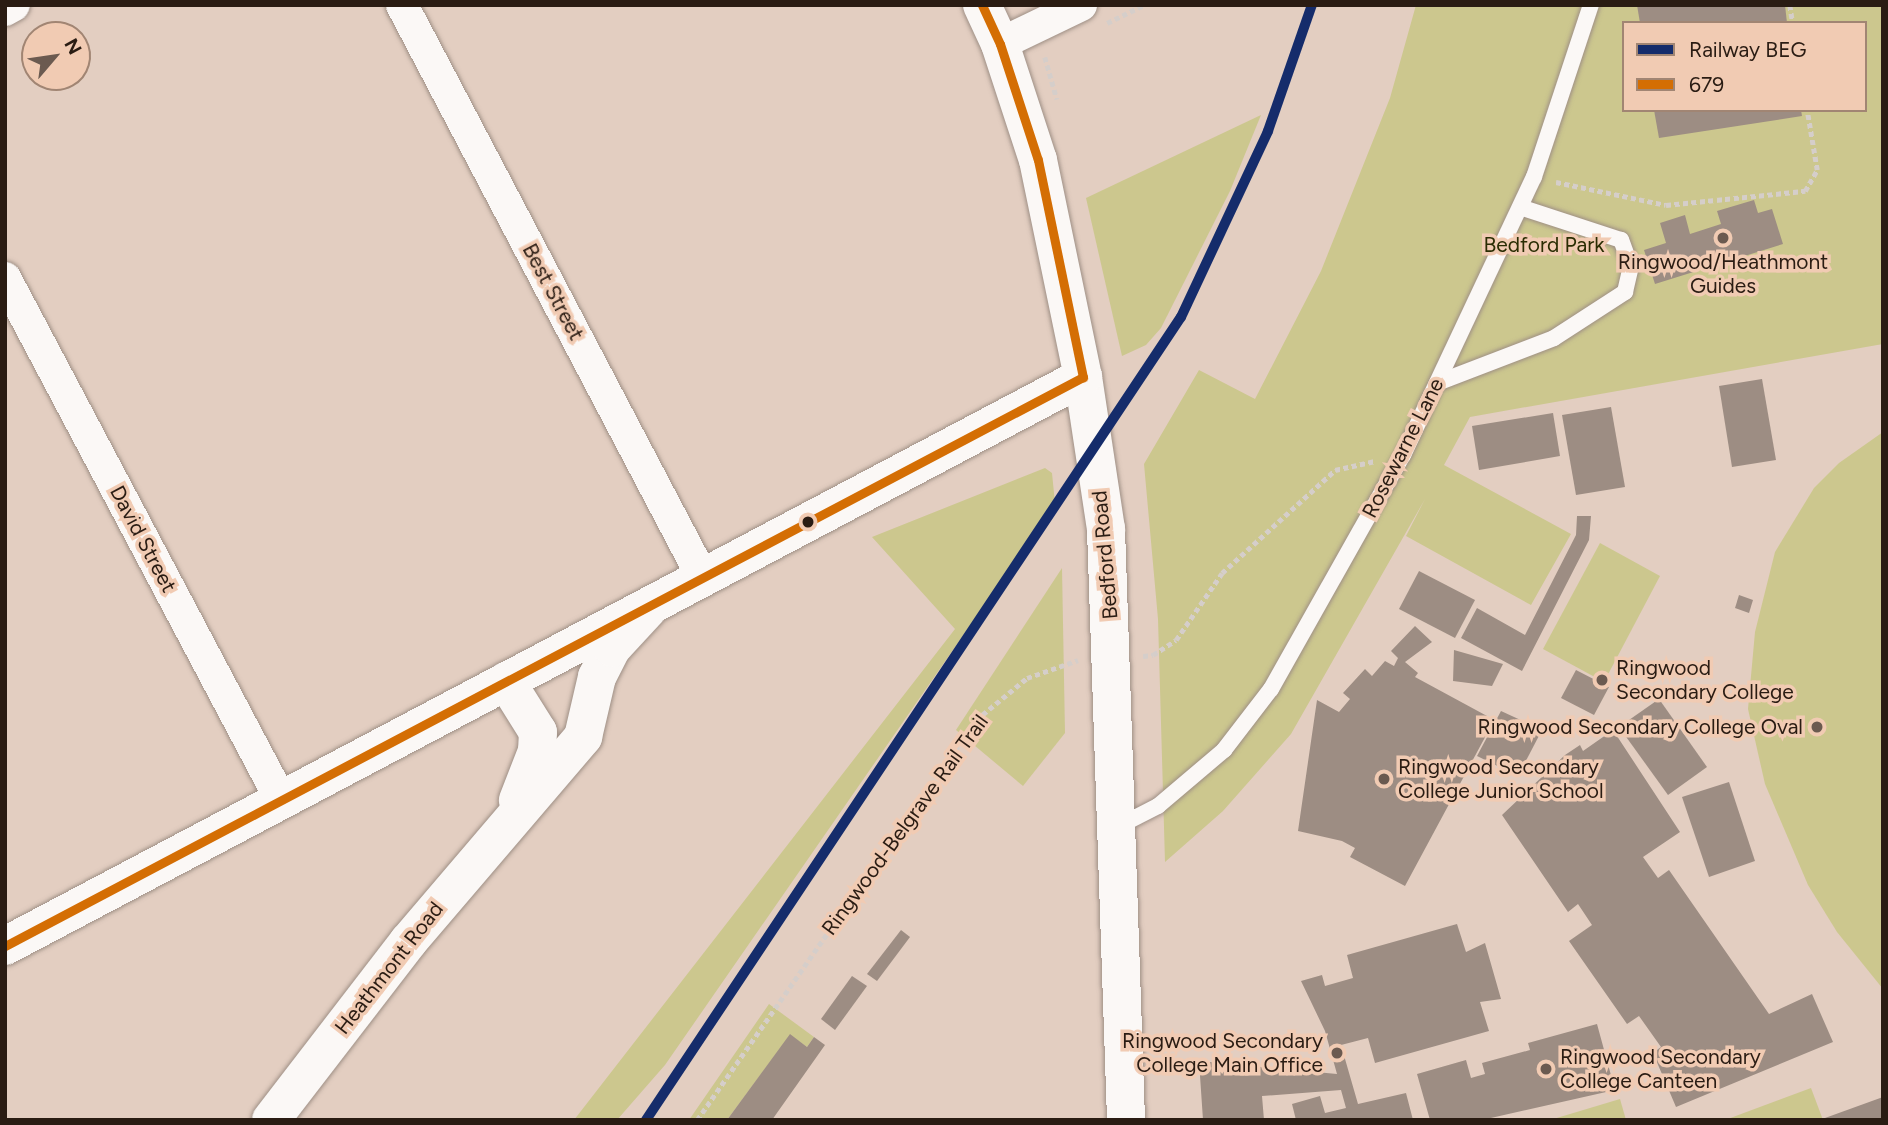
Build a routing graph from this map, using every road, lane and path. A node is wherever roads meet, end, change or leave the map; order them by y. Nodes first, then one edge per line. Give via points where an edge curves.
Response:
1 (13, 5) edge
2 (402, 5) edge
3 (982, 5) edge
4 (1081, 5) edge
5 (1591, 5) edge
6 (5, 10) edge
7 (1000, 44) junction
8 (1807, 112) edge
9 (1534, 177) junction
10 (1520, 207) junction
11 (5, 278) edge
12 (1083, 377) junction
13 (1437, 383) junction
14 (1403, 455) junction
15 (703, 578) junction
16 (652, 605) junction
17 (1112, 659) junction
18 (506, 681) junction
19 (281, 800) junction
20 (511, 818) junction
21 (1119, 826) junction
22 (5, 946) edge
23 (271, 1120) edge
24 (697, 1120) edge
25 (1126, 1120) edge

1 - 6 street
2 - 15 street, Best Street
3 - 7 main road, Bedford Road
4 - 7 street
5 - 9 lane, Rosewarne Lane
7 - 12 main road, Bedford Road via 1038,160
8 - 9 path via 1817,170 1805,191 1666,205
9 - 10 lane, Rosewarne Lane
10 - 13 lane, Rosewarne Lane
10 - 13 lane via 1621,240 1631,267 1625,292 1554,338
11 - 19 street, David Street
12 - 15 main road
12 - 17 main road, Bedford Road via 1106,529
13 - 14 lane, Rosewarne Lane
14 - 17 path, Ringwood-Belgrave Rail Trail via 1335,470 1222,573 1176,640 1153,655
14 - 21 lane, Rosewarne Lane via 1271,689 1224,751 1158,806
15 - 16 main road
16 - 18 main road
16 - 20 main road, Heathmont Road via 612,648 597,677 583,737
17 - 21 main road, Bedford Road
17 - 24 path, Ringwood-Belgrave Rail Trail via 1070,661 1027,678 976,720
18 - 19 main road
18 - 20 main road, Heathmont Road via 538,732 537,751
19 - 22 main road
20 - 23 main road, Heathmont Road
21 - 25 main road, Bedford Road

